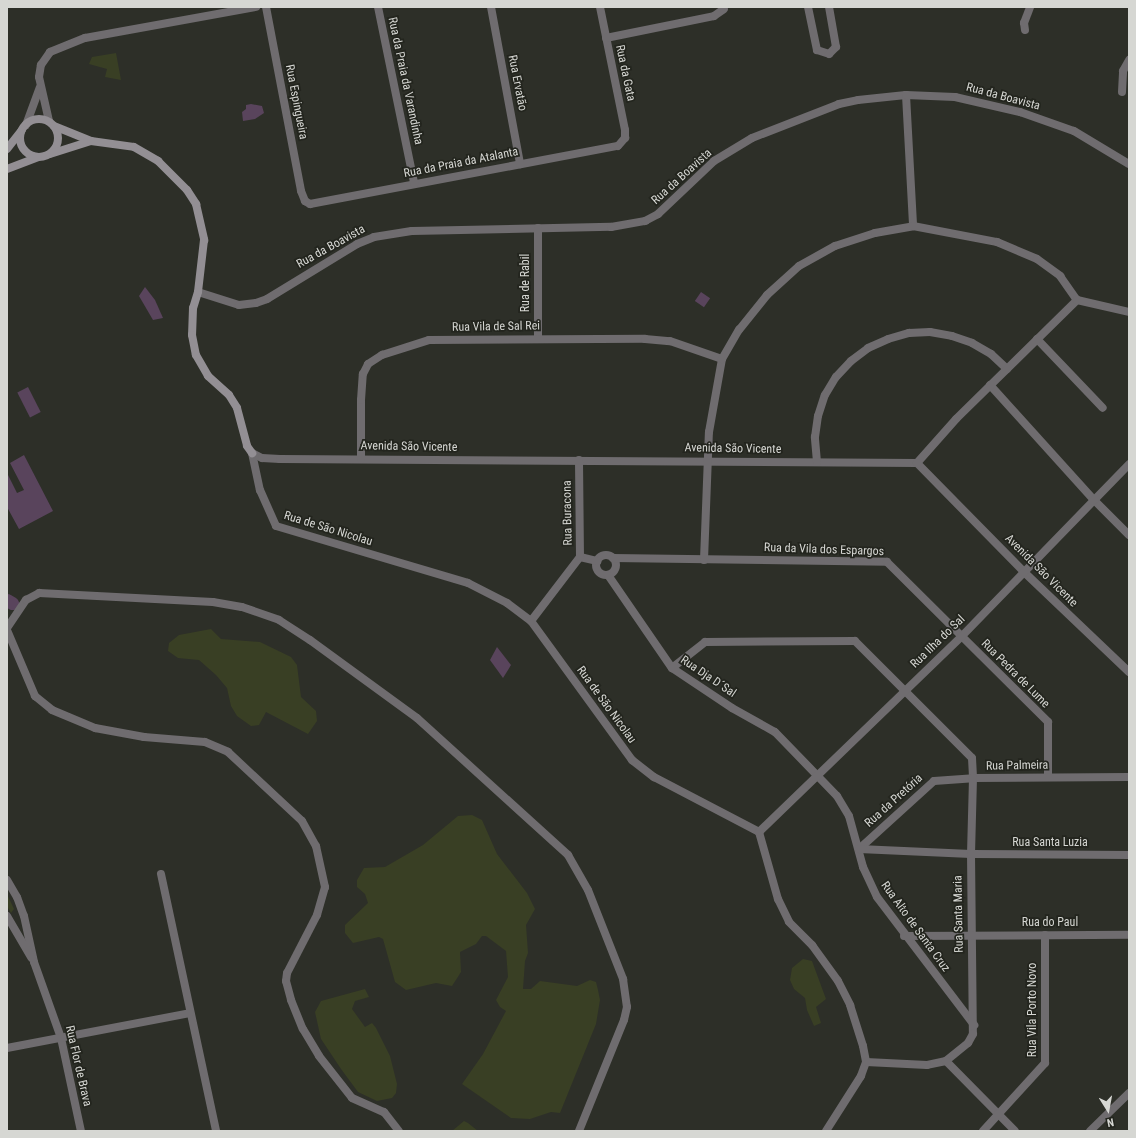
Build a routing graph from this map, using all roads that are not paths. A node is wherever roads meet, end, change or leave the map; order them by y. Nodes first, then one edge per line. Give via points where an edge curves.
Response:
1 (256, 7) edge
2 (266, 7) edge
3 (378, 7) edge
4 (491, 7) edge
5 (600, 7) edge
6 (808, 7) edge
7 (829, 7) edge
8 (1030, 7) edge
9 (724, 9) dead end
10 (1025, 30) dead end
11 (606, 38) junction
12 (1129, 60) edge
13 (40, 87) junction
14 (1122, 92) dead end
15 (906, 95) junction
16 (52, 124) junction
17 (24, 127) junction
18 (90, 141) junction
19 (622, 143) joint
20 (7, 149) edge
21 (50, 154) junction
22 (38, 157) junction
23 (520, 164) junction
24 (1129, 164) edge
25 (7, 169) edge
26 (414, 183) junction
27 (305, 200) joint
28 (913, 226) junction
29 (538, 228) junction
30 (198, 292) junction
31 (1077, 300) junction
32 (1129, 312) edge
33 (538, 338) junction
34 (1036, 339) junction
35 (722, 359) junction
36 (1007, 369) junction
37 (990, 385) junction
38 (1103, 408) dead end
39 (252, 453) junction
40 (361, 458) junction
41 (579, 460) junction
42 (709, 461) junction
43 (817, 462) junction
44 (917, 463) junction
45 (1129, 464) edge
46 (1093, 499) junction
47 (1129, 535) edge
48 (580, 558) junction
49 (614, 558) junction
50 (704, 560) junction
51 (598, 561) junction
52 (1024, 572) junction
53 (608, 575) junction
54 (531, 621) junction
55 (7, 629) edge
56 (961, 637) junction
57 (672, 668) junction
58 (1129, 672) edge
59 (906, 690) junction
60 (818, 774) junction
61 (1048, 777) junction
62 (1129, 777) edge
63 (973, 778) junction
64 (759, 832) junction
65 (859, 849) junction
66 (971, 854) junction
67 (1129, 855) edge
68 (161, 874) dead end
69 (7, 880) edge
70 (7, 916) edge
71 (971, 935) junction
72 (1045, 935) junction
73 (1129, 935) edge
74 (904, 936) junction
75 (34, 962) junction
76 (190, 1013) junction
77 (974, 1025) junction
78 (61, 1038) junction
79 (7, 1048) edge
80 (946, 1061) junction
81 (866, 1062) junction
82 (1129, 1093) edge
83 (1000, 1115) junction
84 (81, 1131) edge
85 (216, 1131) edge
86 (399, 1131) edge
87 (579, 1131) edge
88 (826, 1131) edge
89 (983, 1131) edge
90 (1015, 1131) edge
91 (1090, 1131) edge

1 - 13 street via 66,43 50,52 44,60 39,77
2 - 27 street, Rua Espingueira
3 - 26 street, Rua da Praia da Varandinha
4 - 23 street, Rua Ervatão
5 - 11 street, Rua da Gata
6 - 7 street via 817,50 829,54 836,47
8 - 10 street via 1024,23
9 - 11 street via 714,16
11 - 19 street, Rua da Gata via 625,130
12 - 14 street via 1123,71
13 - 16 street
13 - 17 street
15 - 24 street, Rua da Boavista via 956,97 1020,112 1074,131
15 - 28 street
15 - 29 street, Rua da Boavista via 839,104 752,138 714,162 658,214 645,221 611,227
16 - 17 street via 37,119
16 - 18 street
16 - 21 street via 58,144
17 - 20 street
17 - 22 street via 21,142 23,147
18 - 21 street
18 - 30 street via 112,142 146,152 187,190 196,204 204,240
19 - 23 street, Rua da Praia da Atalanta via 612,148
21 - 22 street
22 - 25 street
23 - 26 street, Rua da Praia da Atalanta
26 - 27 street, Rua da Praia da Atalanta via 316,203
28 - 31 street via 998,242 1037,258 1060,276
28 - 35 street via 875,233 835,246 799,266 767,295 739,330
29 - 30 street, Rua da Boavista via 412,231 374,237 343,252 267,299 256,303 239,305
29 - 33 street, Rua de Rabil
30 - 39 street via 192,308 196,356 208,376 229,395 237,408 247,446
31 - 32 street
31 - 34 street
33 - 35 street, Rua Vila de Sal Rei via 670,341
33 - 40 street, Rua Vila de Sal Rei via 429,340 382,355 368,364 363,374 361,400
34 - 36 street
34 - 38 street
35 - 42 street via 709,432
36 - 37 street
36 - 43 street via 991,354 972,343 944,334 909,333 888,338 851,360 825,395 814,437
37 - 44 street
37 - 46 street
39 - 40 street, Avenida São Vicente via 262,458 280,459
39 - 54 street, Rua de São Nicolau via 262,496 276,526 468,583 507,603
40 - 41 street, Avenida São Vicente
41 - 42 street, Avenida São Vicente
41 - 48 street, Rua Buracona
42 - 43 street, Avenida São Vicente
42 - 50 street
43 - 44 street, Avenida São Vicente
44 - 52 street, Avenida São Vicente
45 - 46 street, Rua Ilha do Sal
46 - 47 street
46 - 52 street, Rua Ilha do Sal
48 - 51 street
48 - 54 street, Rua Buracona
49 - 50 street, Rua da Vila dos Espargos
49 - 51 street via 605,556
49 - 53 street via 616,567
50 - 56 street, Rua da Vila dos Espargos via 887,562
51 - 53 street via 600,572
52 - 56 street, Rua Ilha do Sal
52 - 58 street, Avenida São Vicente
53 - 57 street, Rua Dja D´Sal
54 - 64 street, Rua de São Nicolau via 632,760 654,777
55 - 86 street via 35,696 52,710 95,728 144,737 205,742 228,752 302,821 318,852 325,887 317,915 287,972 286,981 291,1000 311,1042 345,1090 360,1103 384,1112
55 - 87 street via 26,600 39,593 213,602 242,607 279,620 417,718 568,855 588,890 623,979 627,1007 624,1020
56 - 59 street, Rua Ilha do Sal
56 - 61 street, Rua Pedra de Lume via 1048,722
57 - 59 street, Rua Palmeira via 705,642 855,641
57 - 60 street, Rua Dja D´Sal via 732,708 775,732
59 - 60 street, Rua Ilha do Sal
59 - 63 street, Rua Palmeira via 972,758
60 - 64 street, Rua Ilha do Sal
60 - 65 street, Rua Alto de Santa Cruz via 845,806
61 - 62 street, Rua Palmeira
61 - 63 street, Rua Palmeira
63 - 65 street, Rua da Pretória via 934,781
63 - 66 street, Rua Santa Maria
64 - 81 street via 778,899 789,922 812,945 838,981 850,1005
65 - 66 street, Rua Santa Luzia
65 - 74 street, Rua Alto de Santa Cruz via 870,885
66 - 67 street, Rua Santa Luzia
66 - 71 street, Rua Santa Maria
68 - 76 street
69 - 75 street via 17,896 24,916
70 - 75 street
71 - 72 street, Rua do Paul
71 - 74 street, Rua do Paul
71 - 77 street, Rua Santa Maria
72 - 73 street, Rua do Paul
72 - 83 street, Rua Vila Porto Novo via 1045,1063
74 - 77 street, Rua Alto de Santa Cruz
75 - 78 street, Rua Flor de Brava
76 - 78 street
76 - 85 street
77 - 80 street, Rua Santa Maria via 968,1043
78 - 79 street
78 - 84 street, Rua Flor de Brava
80 - 81 street via 927,1065
80 - 83 street
81 - 88 street via 861,1076
82 - 91 street
83 - 89 street, Rua Vila Porto Novo
83 - 90 street

